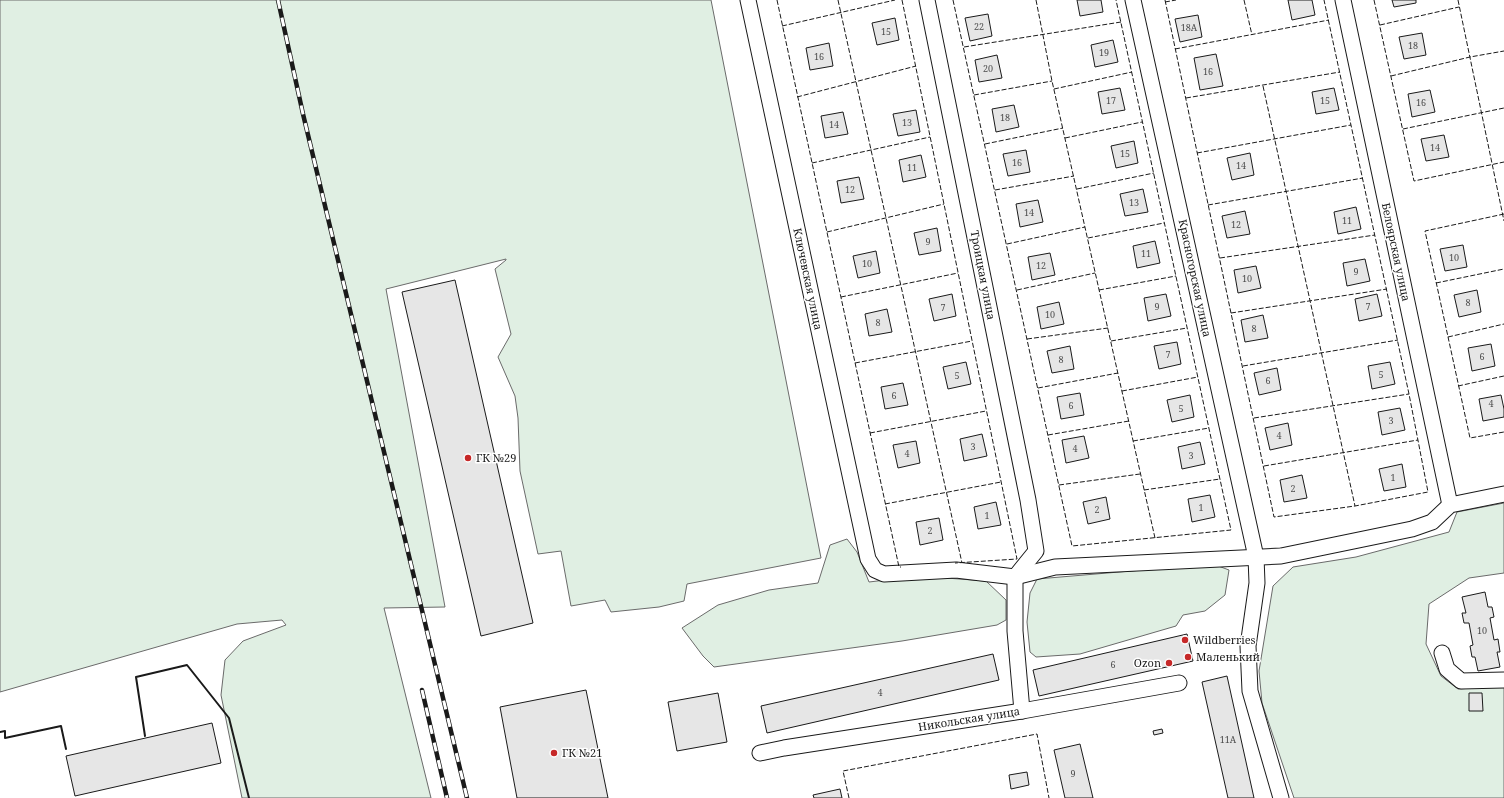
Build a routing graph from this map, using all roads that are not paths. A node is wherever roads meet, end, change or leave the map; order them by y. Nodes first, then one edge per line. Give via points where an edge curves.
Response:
1 (748, 0) edge
2 (927, 0) edge
3 (1133, 0) edge
4 (1343, 0) edge
5 (1504, 494) edge
6 (1450, 505) junction
7 (1256, 557) junction
8 (1015, 578) junction
9 (1442, 653) dead end
10 (1504, 680) edge
11 (1178, 683) dead end
12 (1022, 711) junction
13 (760, 753) dead end
14 (1281, 798) edge

1 - 8 street, Ключевская улица via 868,559 875,570 884,574 956,570
2 - 8 street, Троицкая улица via 1025,484 1036,551
3 - 7 street, Красногорская улица
4 - 6 street, Белоярская улица
5 - 6 street
6 - 7 street via 1432,522 1412,528 1282,556
7 - 8 street via 1055,567
7 - 14 street, Красногорская улица via 1257,582 1248,646 1250,691
8 - 12 street
9 - 10 street via 1447,669 1461,681
11 - 12 street, Никольская улица
12 - 13 street, Никольская улица

